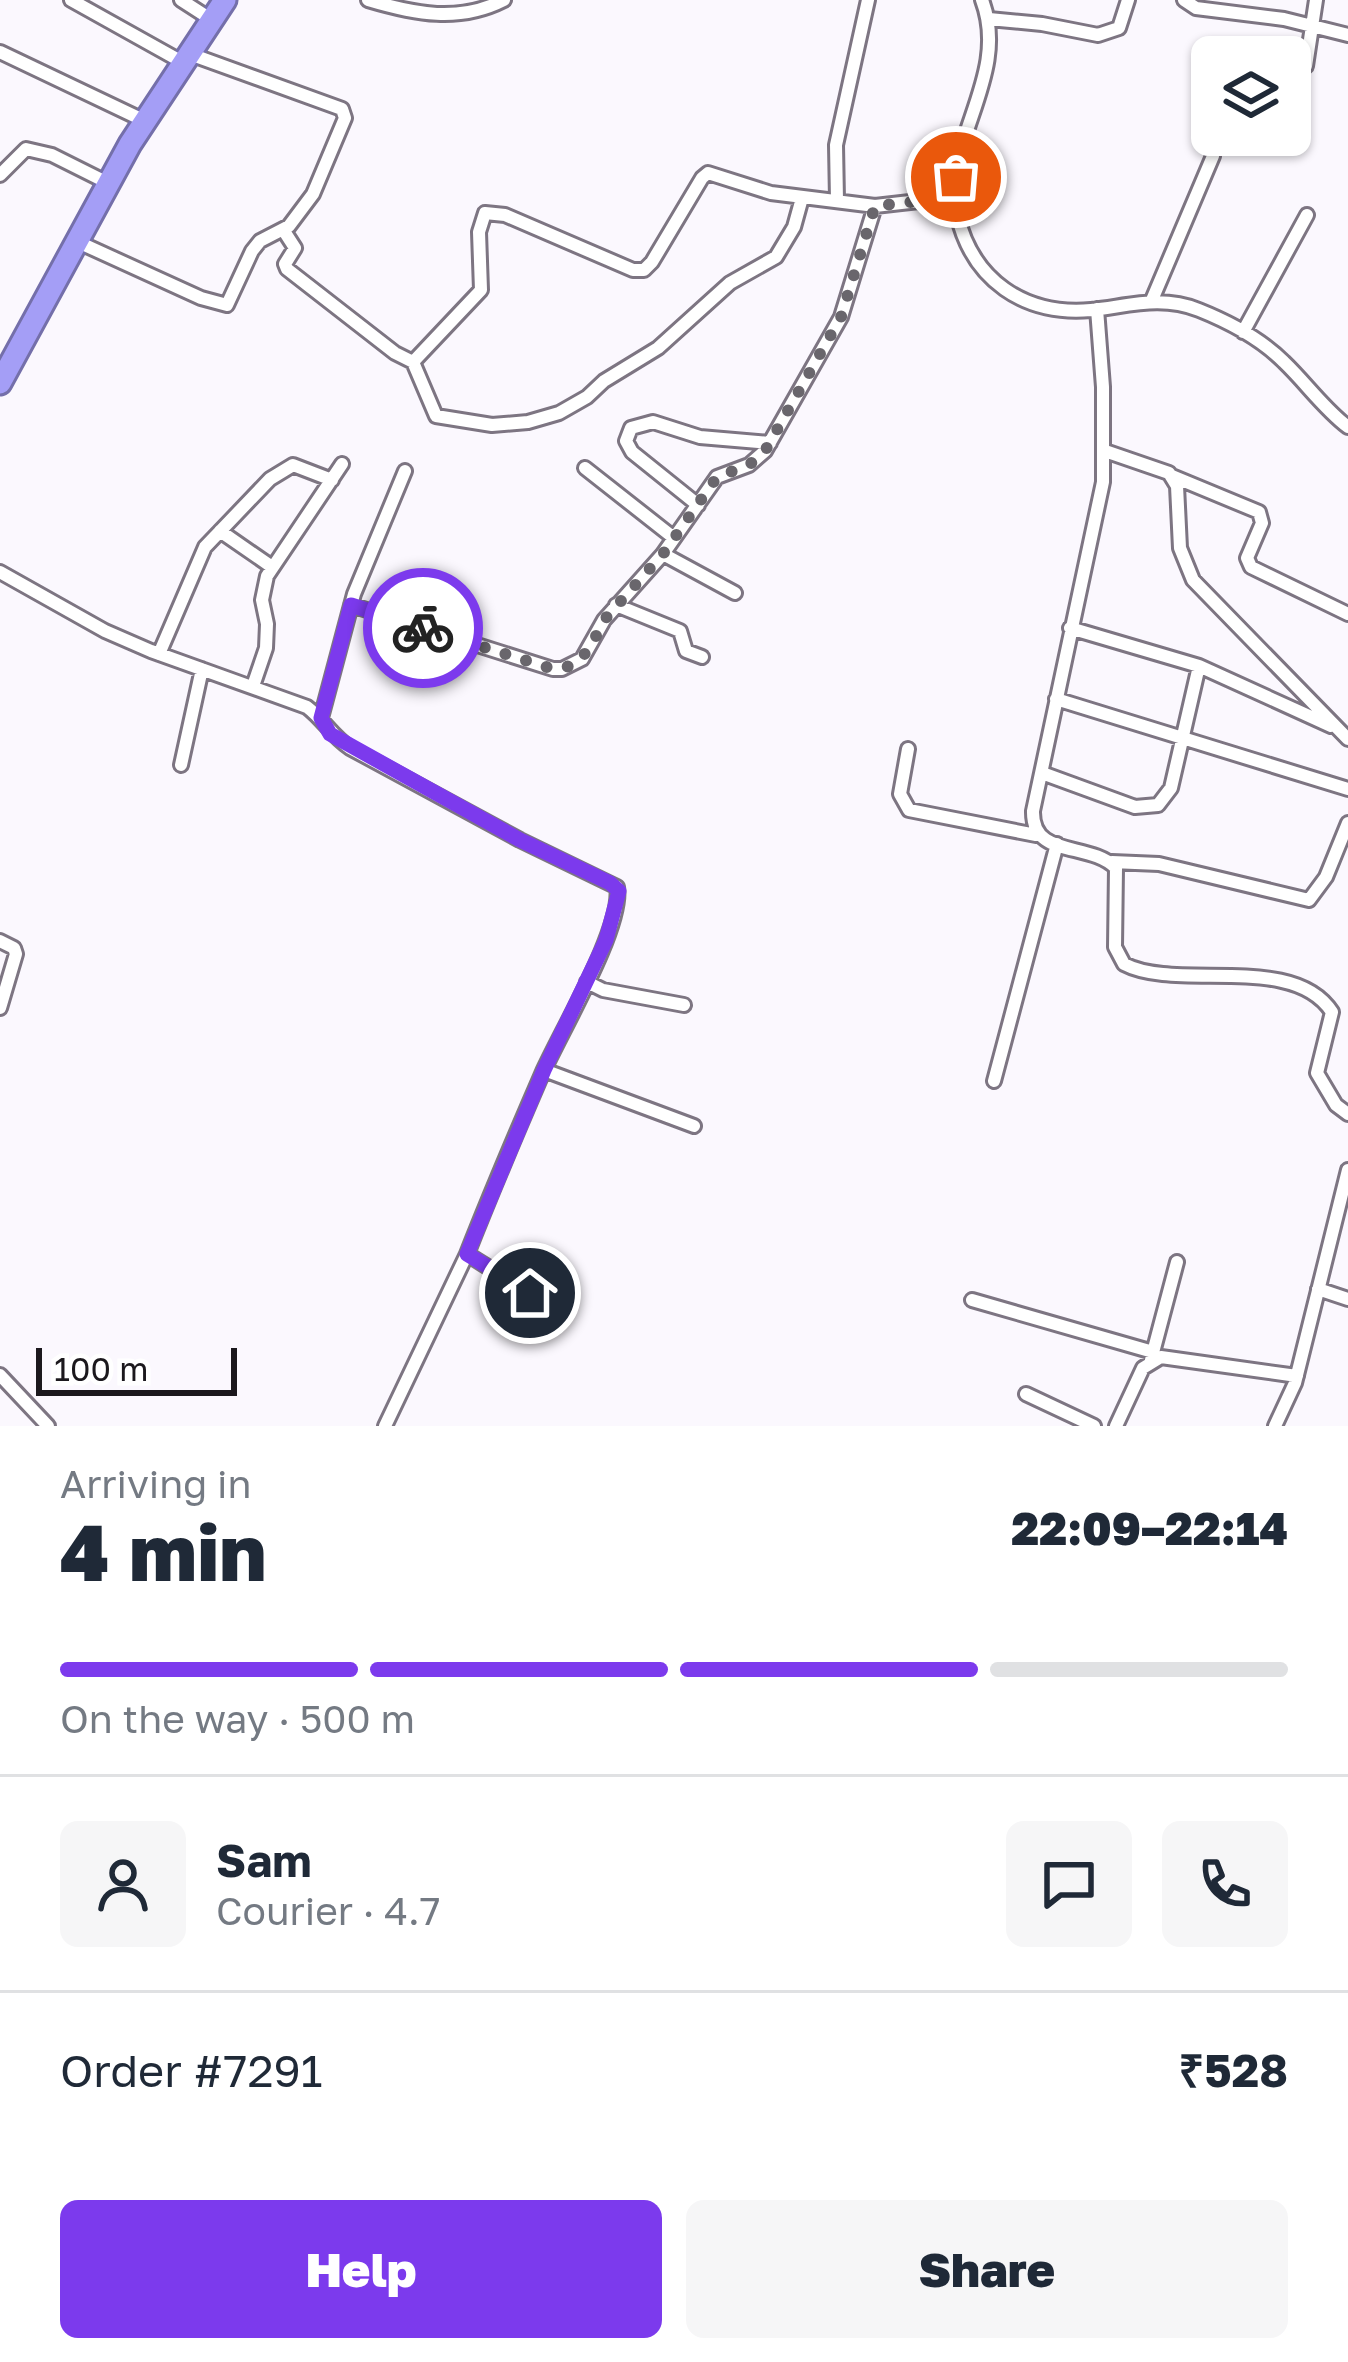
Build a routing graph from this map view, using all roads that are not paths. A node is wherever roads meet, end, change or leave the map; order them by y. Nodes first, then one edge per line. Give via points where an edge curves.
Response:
1 (71, 0) edge
2 (181, 0) edge
3 (225, 0) edge
4 (368, 0) edge
5 (504, 0) edge
6 (868, 0) edge
7 (982, 0) edge
8 (1128, 0) edge
9 (1184, 0) edge
10 (1316, 0) edge
11 (212, 20) junction
12 (988, 20) junction
13 (1311, 28) junction
14 (1348, 35) edge
15 (1310, 36) edge
16 (0, 52) edge
17 (187, 59) junction
18 (145, 122) junction
19 (1213, 156) dead end
20 (0, 175) edge
21 (108, 183) junction
22 (954, 197) junction
23 (802, 198) junction
24 (837, 200) junction
25 (875, 206) junction
26 (1307, 215) dead end
27 (284, 231) junction
28 (78, 242) junction
29 (1152, 300) junction
30 (1097, 309) junction
31 (1244, 332) junction
32 (413, 362) junction
33 (0, 383) edge
34 (1348, 428) edge
35 (770, 443) junction
36 (1105, 451) junction
37 (342, 464) dead end
38 (585, 468) dead end
39 (405, 471) dead end
40 (1171, 475) junction
41 (332, 480) junction
42 (698, 505) junction
43 (220, 531) junction
44 (674, 538) junction
45 (663, 554) junction
46 (272, 567) junction
47 (0, 572) edge
48 (735, 593) dead end
49 (351, 605) junction
50 (616, 605) junction
51 (1348, 614) edge
52 (1070, 628) junction
53 (160, 654) junction
54 (702, 657) dead end
55 (1199, 666) junction
56 (202, 669) junction
57 (253, 686) junction
58 (1056, 699) junction
59 (321, 718) junction
60 (1346, 736) edge
61 (1183, 737) junction
62 (908, 749) dead end
63 (181, 765) dead end
64 (1042, 772) junction
65 (1348, 790) edge
66 (1348, 824) edge
67 (1036, 835) junction
68 (1057, 844) junction
69 (1112, 862) junction
70 (0, 941) edge
71 (586, 982) junction
72 (684, 1005) dead end
73 (0, 1009) edge
74 (544, 1070) junction
75 (994, 1081) dead end
76 (1348, 1114) edge
77 (694, 1126) dead end
78 (1348, 1170) edge
79 (467, 1254) junction
80 (1177, 1262) dead end
81 (1318, 1289) junction
82 (1348, 1299) edge
83 (972, 1300) dead end
84 (561, 1313) dead end
85 (1152, 1356) junction
86 (0, 1375) edge
87 (1297, 1376) junction
88 (1026, 1394) dead end
89 (48, 1426) edge
90 (385, 1426) edge
91 (1094, 1426) edge
92 (1116, 1426) edge
93 (1275, 1426) edge

1 - 17 street
2 - 11 street
3 - 11 highway
4 - 5 street via 459,16
6 - 24 street via 836,145
7 - 12 street
8 - 12 street via 1124,20 1109,34
9 - 13 street
10 - 13 street
11 - 17 highway
12 - 22 street via 987,67
13 - 14 street
13 - 15 street
16 - 18 street
17 - 18 highway
17 - 27 street via 346,113 324,173
18 - 21 highway
19 - 29 street
20 - 21 street via 26,148
21 - 28 highway
22 - 25 street
22 - 30 street via 962,232 992,282 1032,304
23 - 24 street
23 - 32 street via 776,257 559,413 492,425 436,416
23 - 32 street via 708,173 652,262 633,270 484,213 481,290
24 - 25 street
25 - 35 street via 841,317
26 - 31 street
27 - 28 street via 252,251 227,304
27 - 32 street via 295,248 286,269
28 - 33 highway
29 - 30 street
29 - 31 street via 1194,308
30 - 36 street
31 - 34 street
35 - 42 street via 758,459 717,477
35 - 42 street via 653,422 631,428 632,452
36 - 40 street
36 - 52 street
37 - 41 street
38 - 44 street
39 - 49 street
40 - 51 street via 1259,512 1251,566
40 - 60 street via 1180,548 1193,580
41 - 43 street via 285,466
41 - 46 street
42 - 44 street
43 - 46 street
43 - 53 street via 195,565
44 - 45 street
45 - 48 street
45 - 50 street
46 - 57 street via 262,600 266,648
47 - 53 street
49 - 50 street via 562,669 589,650
49 - 59 street
50 - 54 street via 680,631 686,651
52 - 55 street
52 - 58 street
53 - 56 street
55 - 60 street
55 - 61 street
56 - 57 street
56 - 63 street
57 - 59 street
58 - 61 street
58 - 64 street
59 - 71 street via 350,748 617,887
61 - 64 street via 1171,788 1158,805 1135,807
61 - 65 street
62 - 67 street via 900,794 909,810
64 - 67 street
66 - 69 street via 1309,900 1159,864
67 - 68 street
68 - 69 street
68 - 75 street
69 - 76 street via 1115,947 1124,964 1144,973 1250,976 1321,998 1332,1012 1317,1073
70 - 73 street via 16,954
71 - 72 street
71 - 74 street
74 - 77 street
74 - 79 street
78 - 81 street
79 - 84 street
79 - 90 street
80 - 85 street
81 - 82 street
81 - 87 street
83 - 85 street
85 - 87 street
85 - 92 street
86 - 89 street
87 - 93 street
88 - 91 street

